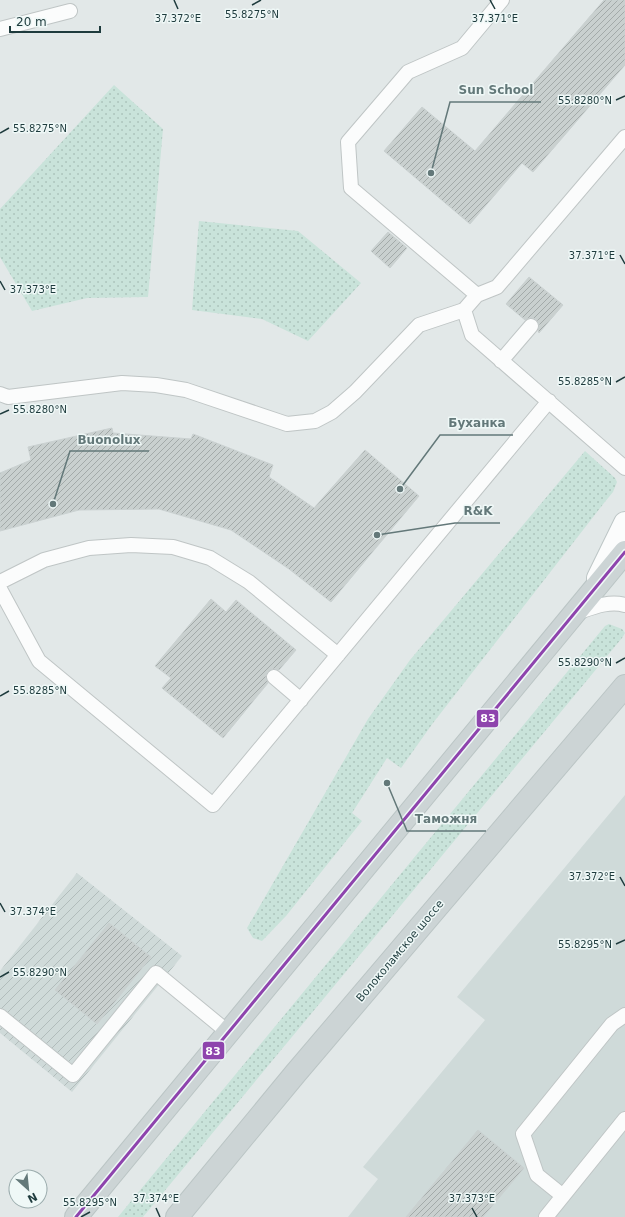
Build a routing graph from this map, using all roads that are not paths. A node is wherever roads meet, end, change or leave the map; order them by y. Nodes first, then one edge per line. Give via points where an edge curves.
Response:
1 (502, 0) edge
2 (70, 11) dead end
3 (0, 29) edge
4 (625, 137) edge
5 (477, 295) junction
6 (464, 310) junction
7 (532, 326) dead end
8 (502, 361) junction
9 (0, 394) edge
10 (549, 401) junction
11 (625, 468) edge
12 (625, 523) edge
13 (625, 552) edge
14 (0, 582) edge
15 (0, 589) edge
16 (589, 596) junction
17 (625, 605) edge
18 (576, 613) junction
19 (338, 655) junction
20 (274, 677) dead end
21 (625, 686) edge
22 (301, 700) junction
23 (625, 1015) edge
24 (0, 1016) edge
25 (229, 1033) junction
26 (625, 1119) edge
27 (563, 1196) junction
28 (76, 1217) edge
29 (177, 1217) edge
30 (546, 1217) edge

1 - 5 lane via 462,48 408,72 348,142 351,188
2 - 3 lane
4 - 5 lane via 497,287
5 - 6 lane
6 - 8 lane via 472,335
6 - 9 lane via 418,325 355,392 332,412 315,421 287,424 186,390 156,385 122,383 14,397
7 - 8 lane
8 - 10 lane
10 - 11 lane
10 - 19 lane
12 - 16 street
13 - 16 main road
14 - 19 lane via 44,560 89,548 130,545 174,548 210,558 249,582
15 - 22 lane via 39,661 213,805
16 - 18 main road
17 - 18 lane via 619,603 598,606
18 - 25 main road
19 - 22 lane
20 - 22 lane
21 - 29 main road, Волоколамское шоссе via 295,1074
23 - 27 lane via 612,1024 523,1134 537,1175
24 - 25 lane via 73,1075 156,974
25 - 28 main road
26 - 27 lane
27 - 30 lane

